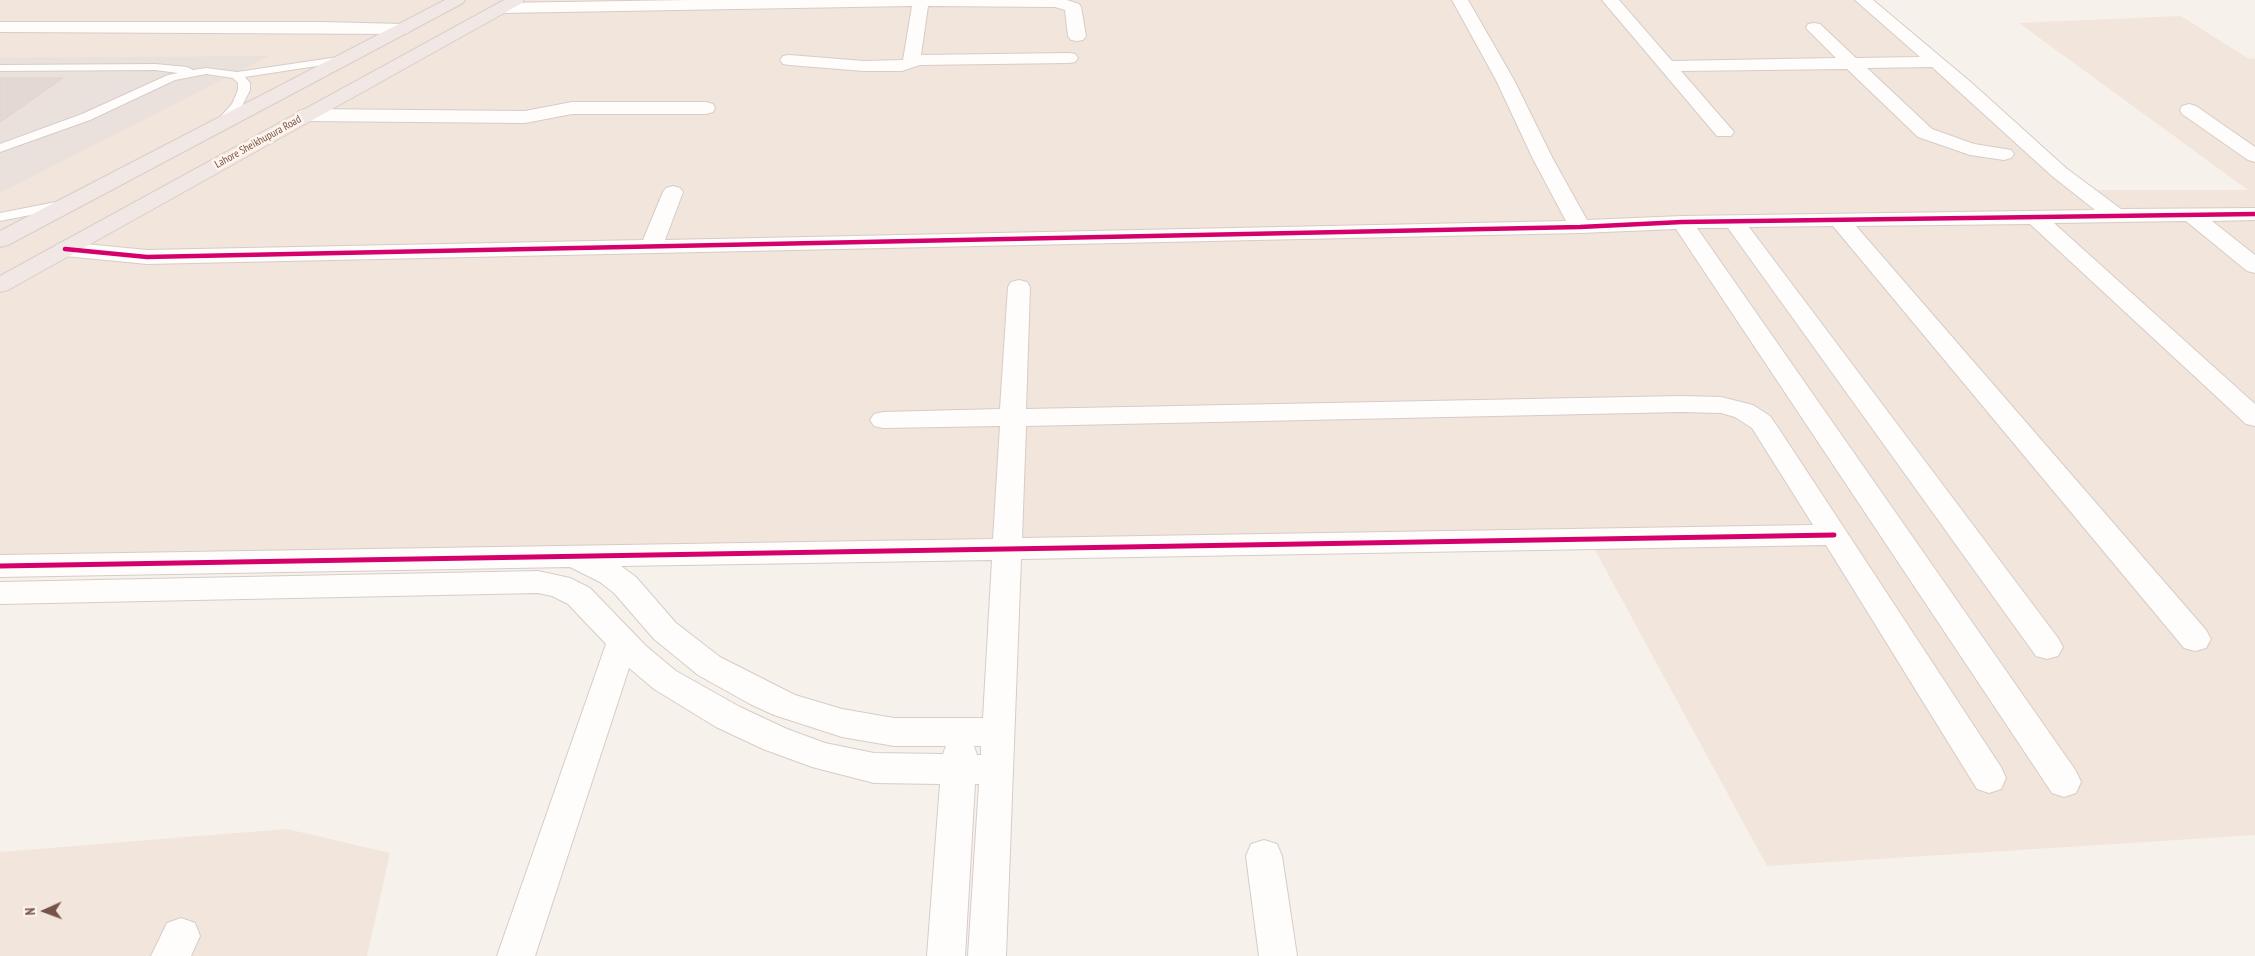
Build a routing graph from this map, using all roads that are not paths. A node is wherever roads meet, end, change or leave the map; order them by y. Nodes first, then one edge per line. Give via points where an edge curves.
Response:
1 (457, 0) edge
2 (1460, 0) edge
3 (1610, 0) edge
4 (1863, 0) edge
5 (921, 2) junction
6 (508, 4) edge
7 (0, 27) edge
8 (1814, 28) dead end
9 (402, 29) junction
10 (1077, 36) dead end
11 (1069, 58) dead end
12 (345, 59) junction
13 (789, 60) dead end
14 (911, 62) junction
15 (1935, 62) junction
16 (1851, 63) junction
17 (1665, 66) junction
18 (0, 68) edge
19 (197, 72) junction
20 (237, 75) junction
21 (706, 108) dead end
22 (2189, 110) dead end
23 (306, 115) junction
24 (219, 125) junction
25 (1724, 132) dead end
26 (0, 148) edge
27 (2004, 154) dead end
28 (2255, 156) edge
29 (673, 192) dead end
30 (72, 203) junction
31 (2255, 214) edge
32 (2115, 215) junction
33 (2192, 216) junction
34 (0, 217) edge
35 (2035, 217) junction
36 (1839, 220) junction
37 (1682, 222) junction
38 (1735, 223) junction
39 (1580, 227) junction
40 (0, 240) edge
41 (650, 247) junction
42 (65, 249) junction
43 (2255, 266) edge
44 (0, 285) edge
45 (1019, 287) dead end
46 (1013, 415) junction
47 (2255, 418) edge
48 (883, 420) dead end
49 (1834, 535) junction
50 (1007, 549) junction
51 (573, 556) junction
52 (0, 566) edge
53 (0, 593) edge
54 (2195, 639) dead end
55 (622, 642) junction
56 (2047, 647) dead end
57 (999, 732) junction
58 (961, 733) junction
59 (997, 770) junction
60 (959, 771) junction
61 (1989, 778) dead end
62 (2064, 782) dead end
63 (1264, 856) dead end
64 (516, 956) edge
65 (946, 956) edge
66 (986, 956) edge
67 (1278, 956) edge

1 - 9 highway
2 - 39 street
3 - 17 street
4 - 15 street
5 - 6 street
5 - 10 street via 1067,4 1073,7
5 - 14 street
6 - 23 highway, Lahore Sheikhupura Road
7 - 9 street
8 - 16 street
9 - 12 highway
11 - 14 street
12 - 20 lane
12 - 24 highway
13 - 14 street via 864,66 902,66
15 - 16 street
15 - 32 street via 2059,172
16 - 17 street
16 - 27 street via 1928,135
17 - 25 street
18 - 19 lane via 174,68
19 - 20 lane
19 - 26 lane via 167,80 86,117
20 - 24 lane via 244,83 244,90 232,112
21 - 23 street via 572,108 525,116
22 - 28 street
23 - 42 highway, Lahore Sheikhupura Road
24 - 30 highway
29 - 41 street
30 - 34 lane
30 - 40 highway
31 - 33 street
32 - 33 street
32 - 35 street
33 - 43 street
35 - 36 street
35 - 47 street
36 - 38 street
36 - 54 street
37 - 38 street
37 - 39 street
37 - 62 street
38 - 56 street
39 - 41 street
41 - 42 street via 147,257
42 - 44 highway, Lahore Sheikhupura Road
45 - 46 street
46 - 48 street
46 - 49 street via 1720,405 1744,411 1761,422
46 - 50 street
49 - 50 street
49 - 61 street
50 - 51 street
50 - 57 street
51 - 52 street
51 - 58 street via 594,564 625,585 664,631 709,666 762,695 818,716 867,729
53 - 55 street via 538,582 559,586 579,596
55 - 60 street via 665,680 728,717 796,748 874,768
55 - 64 street
57 - 58 street
57 - 59 street
58 - 60 street
59 - 60 street
59 - 66 street
60 - 65 street
63 - 67 street

